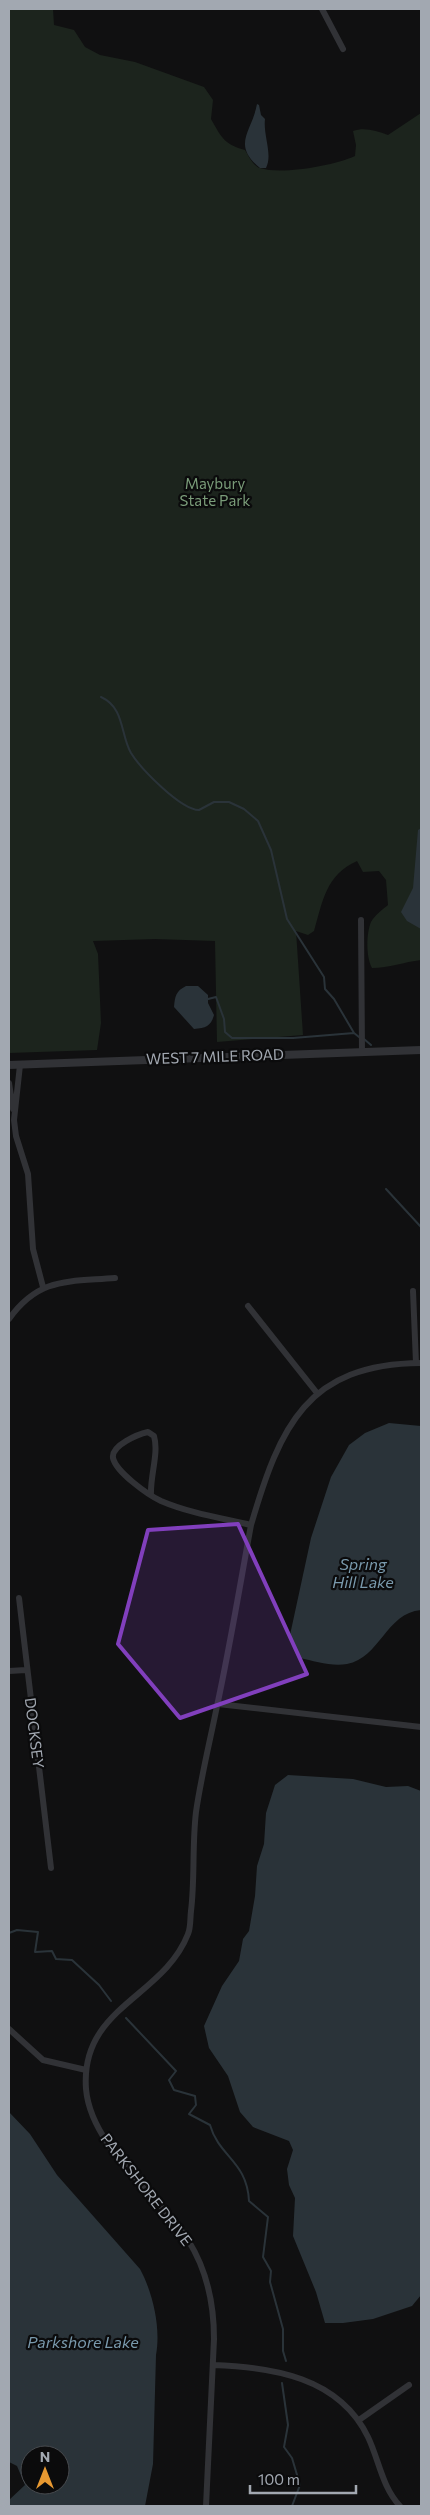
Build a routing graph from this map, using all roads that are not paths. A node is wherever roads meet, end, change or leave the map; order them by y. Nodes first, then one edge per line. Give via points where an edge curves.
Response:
1 (322, 9) edge
2 (343, 49) dead end
3 (361, 920) dead end
4 (421, 1050) edge
5 (362, 1052) junction
6 (9, 1065) edge
7 (20, 1065) junction
8 (9, 1083) edge
9 (14, 1112) junction
10 (115, 1278) dead end
11 (43, 1287) junction
12 (413, 1291) dead end
13 (248, 1306) dead end
14 (9, 1319) edge
15 (418, 1363) edge
16 (317, 1393) junction
17 (151, 1494) junction
18 (251, 1524) junction
19 (18, 1598) dead end
20 (26, 1670) junction
21 (9, 1671) edge
22 (218, 1704) junction
23 (421, 1727) edge
24 (51, 1868) dead end
25 (9, 2029) edge
26 (86, 2070) junction
27 (213, 2365) junction
28 (409, 2385) dead end
29 (358, 2420) junction
30 (206, 2506) edge
31 (400, 2506) edge

1 - 2 street
3 - 5 street
4 - 5 street, WEST 7 MILE ROAD
5 - 7 street, WEST 7 MILE ROAD
6 - 7 street, WEST 7 MILE ROAD
7 - 9 street
8 - 9 street
9 - 11 street via 16,1136 29,1180 33,1249
10 - 11 street
11 - 14 street via 19,1305
12 - 15 street
13 - 16 street
15 - 16 street, PARKSHORE DRIVE via 362,1370
16 - 18 street, PARKSHORE DRIVE via 288,1429 265,1480
17 - 17 street via 125,1476 113,1459 118,1447 148,1432 156,1443
17 - 18 street via 182,1509
18 - 22 street, PARKSHORE DRIVE
19 - 20 street, DOCKSEY
20 - 21 street
20 - 24 street, DOCKSEY
22 - 23 street
22 - 26 street, PARKSHORE DRIVE via 196,1811 189,1932 170,1966 103,2026
25 - 26 street via 43,2060
26 - 27 street, PARKSHORE DRIVE via 87,2098 99,2130 180,2229 198,2260 214,2316
27 - 29 street via 268,2369 301,2377 327,2392
27 - 30 street, PARKSHORE DRIVE
28 - 29 street
29 - 31 street via 368,2436 387,2488

